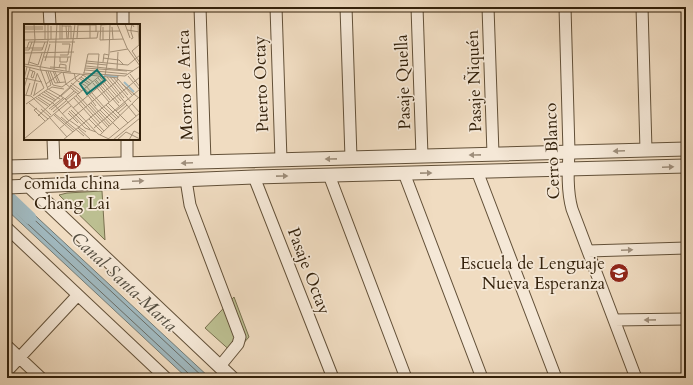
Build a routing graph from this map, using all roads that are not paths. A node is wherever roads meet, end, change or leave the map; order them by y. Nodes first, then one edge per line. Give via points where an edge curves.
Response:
1 (49, 7) edge
2 (122, 7) edge
3 (200, 7) edge
4 (276, 7) edge
5 (346, 7) edge
6 (417, 7) edge
7 (488, 7) edge
8 (565, 7) edge
9 (642, 7) edge
10 (50, 24) edge
11 (123, 24) edge
12 (54, 140) edge
13 (127, 140) edge
14 (686, 149) edge
15 (646, 150) junction
16 (569, 152) junction
17 (494, 154) junction
18 (422, 156) junction
19 (351, 158) junction
20 (280, 160) junction
21 (205, 162) junction
22 (127, 164) junction
23 (8, 166) edge
24 (54, 166) junction
25 (686, 166) edge
26 (568, 170) junction
27 (477, 171) junction
28 (404, 173) junction
29 (329, 175) junction
30 (254, 177) junction
31 (186, 180) junction
32 (18, 186) edge
33 (7, 228) edge
34 (686, 248) edge
35 (588, 251) junction
36 (77, 296) junction
37 (686, 319) edge
38 (614, 320) junction
39 (7, 346) edge
40 (19, 358) junction
41 (220, 366) junction
42 (7, 371) edge
43 (41, 378) edge
44 (166, 378) edge
45 (232, 378) edge
46 (333, 378) edge
47 (406, 378) edge
48 (482, 378) edge
49 (556, 378) edge
50 (636, 378) edge

1 - 10 street
2 - 11 street
3 - 21 street, Morro de Arica
4 - 20 street, Puerto Octay
5 - 19 street
6 - 18 street, Pasaje Quella
7 - 17 street, Pasaje Ñiquén
8 - 16 street, Cerro Blanco
9 - 15 street
12 - 24 street
13 - 22 street
14 - 15 street
15 -> 16 street
16 - 17 street
16 - 26 street, Cerro Blanco
17 -> 18 street
18 - 19 street
19 -> 20 street
20 - 21 street
21 -> 22 street
22 - 24 street
23 - 24 street
23 - 32 street
26 -> 25 street
26 - 27 street
26 - 35 street, Cerro Blanco via 571,205
28 -> 27 street
27 - 49 street
28 - 29 street
28 - 48 street
30 -> 29 street
29 - 47 street
30 - 31 street
30 - 46 street, Pasaje Octay
32 -> 31 street
31 - 41 street via 192,209 240,337
32 - 41 street
33 - 36 street
35 -> 34 street
35 - 38 street, Cerro Blanco
36 - 40 street
36 - 44 street
37 -> 38 street
38 - 50 street, Cerro Blanco
39 - 40 street
40 - 42 street
40 - 43 street
41 - 45 street

